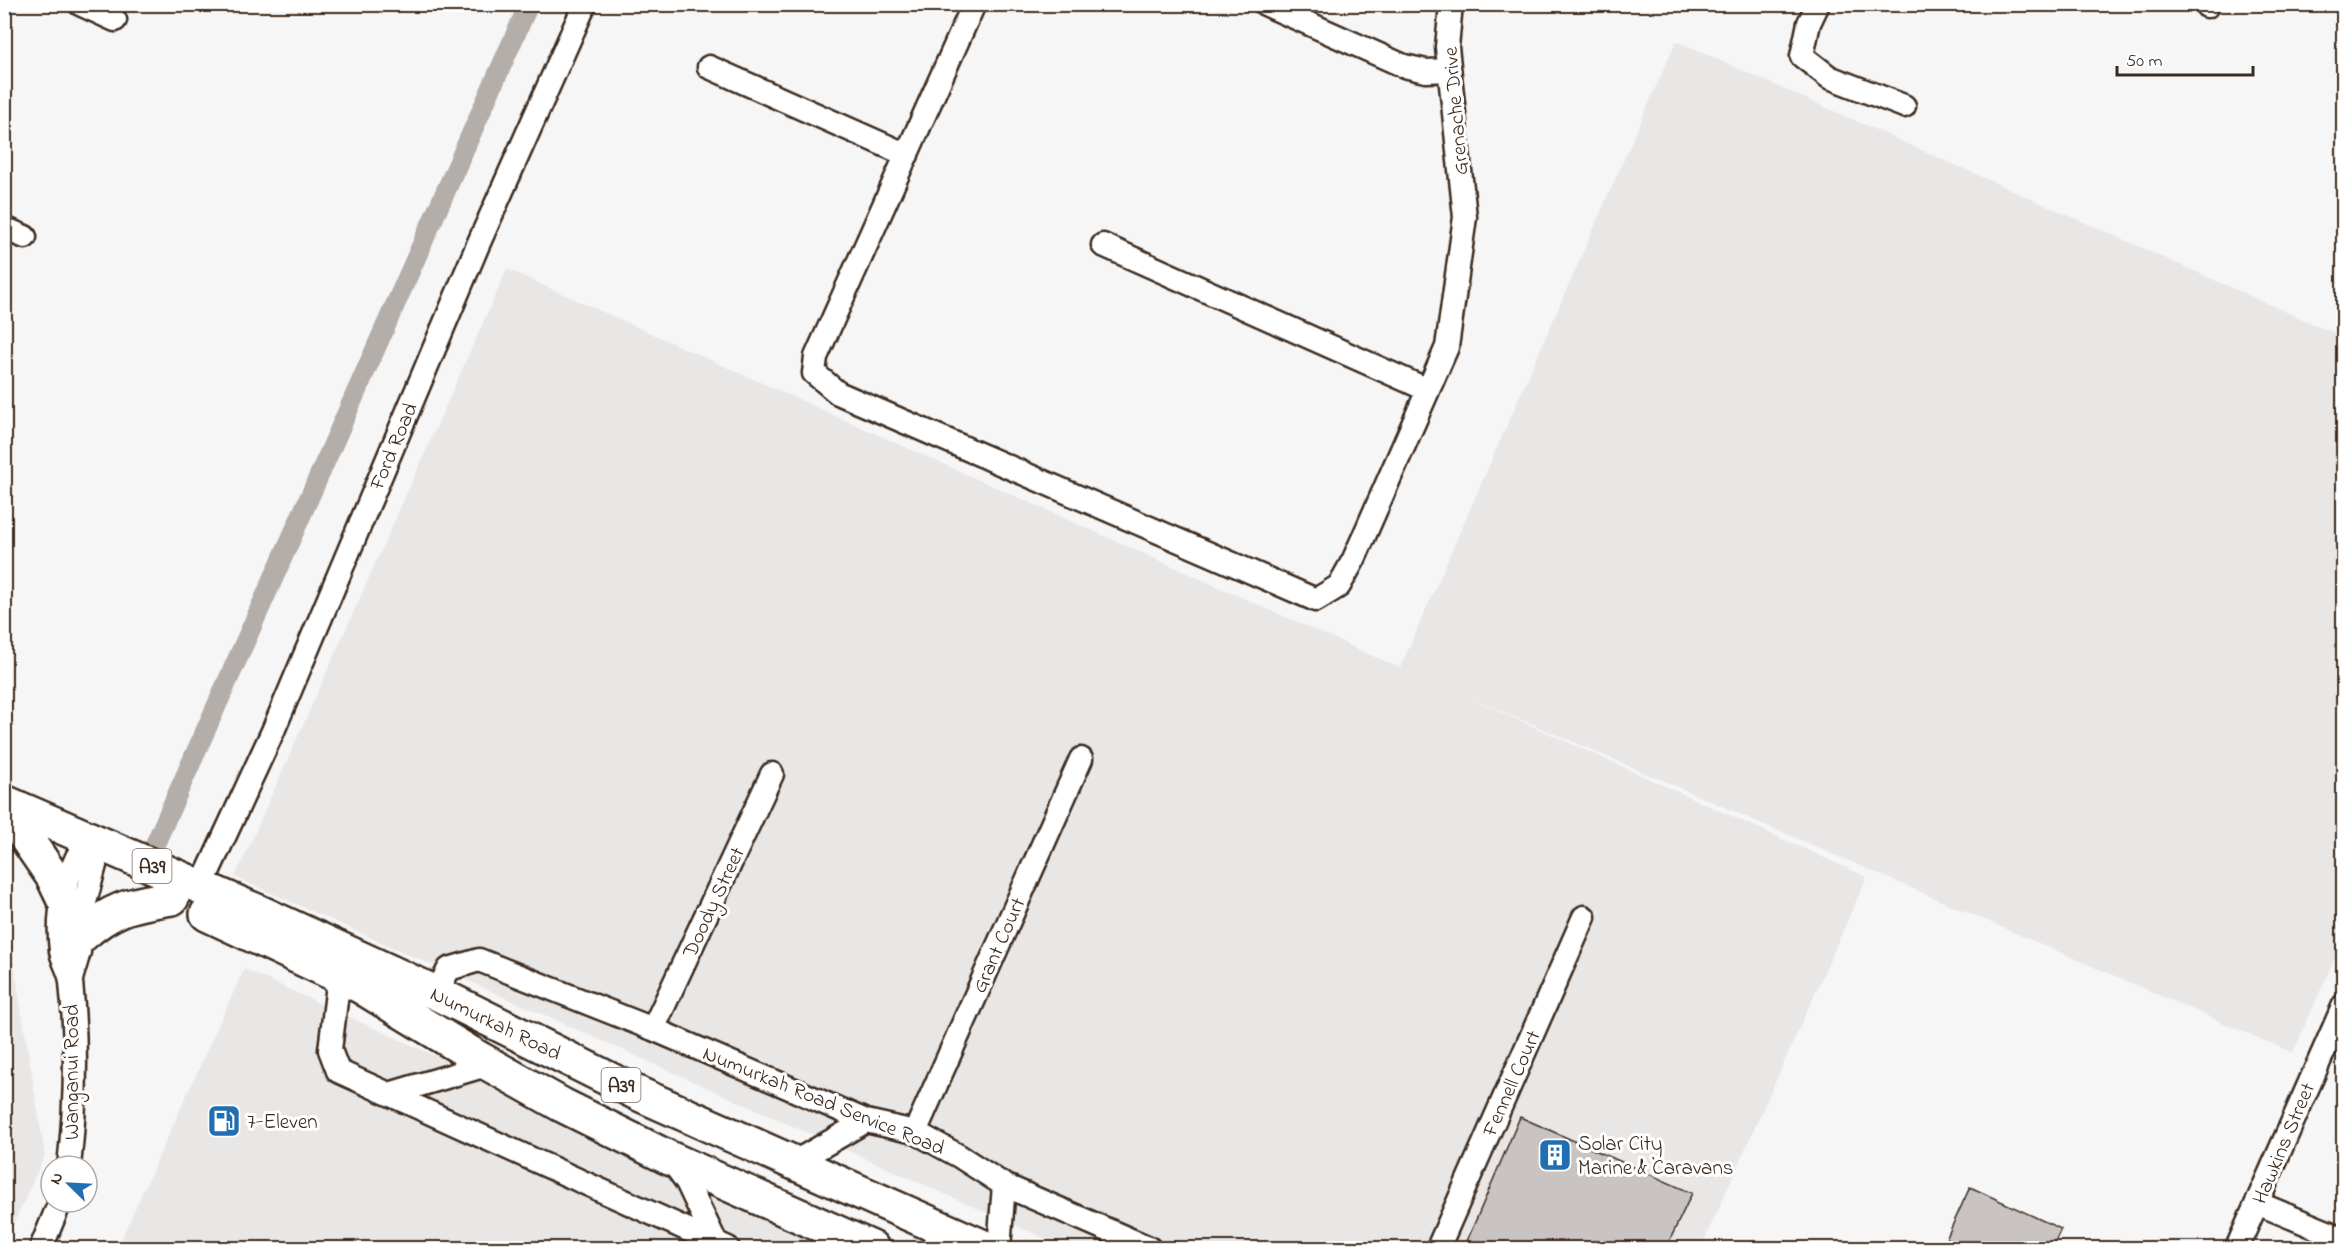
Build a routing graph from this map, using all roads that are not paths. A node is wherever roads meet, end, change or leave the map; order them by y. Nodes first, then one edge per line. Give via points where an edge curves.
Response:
1 (80, 4) edge
2 (585, 4) edge
3 (974, 4) edge
4 (1265, 4) edge
5 (1451, 4) edge
6 (1818, 4) edge
7 (115, 20) dead end
8 (709, 67) dead end
9 (1449, 70) junction
10 (1904, 106) dead end
11 (907, 155) junction
12 (1103, 245) dead end
13 (1428, 390) junction
14 (1081, 759) dead end
15 (772, 774) dead end
16 (4, 802) edge
17 (13, 828) edge
18 (90, 851) junction
19 (188, 897) junction
20 (63, 898) junction
21 (1584, 917) dead end
22 (81, 936) junction
23 (339, 975) junction
24 (71, 979) junction
25 (436, 993) junction
26 (2343, 1005) edge
27 (423, 1023) junction
28 (653, 1029) junction
29 (490, 1064) junction
30 (389, 1094) junction
31 (866, 1121) junction
32 (915, 1132) junction
33 (744, 1141) junction
34 (70, 1154) edge
35 (667, 1157) junction
36 (793, 1163) junction
37 (1004, 1185) junction
38 (2257, 1203) junction
39 (55, 1214) edge
40 (802, 1218) junction
41 (2343, 1239) edge
42 (722, 1246) edge
43 (41, 1248) edge
44 (872, 1248) edge
45 (986, 1248) edge
46 (999, 1248) edge
47 (1149, 1248) edge
48 (1438, 1248) edge
49 (2237, 1248) edge

1 - 7 street
2 - 19 street, Ford Road via 477,247 273,731
3 - 11 street
4 - 9 street via 1404,66 1426,71
5 - 9 street, Grenache Drive
6 - 10 street via 1809,23 1802,56 1829,77
8 - 11 street
9 - 13 street, Grenache Drive via 1464,216 1447,347
11 - 13 street, Grenache Drive via 816,357 814,373 838,393 1316,600 1339,586 1354,559
12 - 13 street
14 - 32 street, Grant Court
15 - 28 street, Doody Street
16 - 18 highway, Numurkah Road / A39
17 - 18 highway, Numurkah Road / A39
17 - 20 highway via 53,877
18 - 19 highway, Numurkah Road / A39
18 - 20 street, Wanganui Road via 66,882
18 - 22 street, Wanganui Road
19 - 22 highway via 132,904 105,915
19 - 23 highway, Numurkah Road / A39
19 - 25 highway, Numurkah Road / A39
20 - 24 street, Wanganui Road via 62,953
21 - 48 street, Fennell Court
22 - 24 street, Wanganui Road
23 - 27 highway, Numurkah Road / A39
23 - 30 street via 330,1050 338,1071
24 - 34 street, Wanganui Road via 75,1088
25 - 27 highway
25 - 28 street, Numurkah Road Service Road via 449,969 479,960
25 - 33 highway, Numurkah Road / A39 via 639,1094
26 - 38 street, Hawkins Street
27 - 29 highway, Numurkah Road / A39
28 - 31 street, Numurkah Road Service Road
29 - 30 street
29 - 35 highway, Numurkah Road / A39 via 561,1105
30 - 42 street
31 - 32 street, Numurkah Road Service Road
31 - 36 street
32 - 37 street, Numurkah Road Service Road
33 - 36 highway, Numurkah Road / A39
33 - 40 highway via 793,1186 803,1209
35 - 40 highway, Numurkah Road / A39
35 - 42 street via 687,1182
36 - 45 highway, Numurkah Road / A39
37 - 46 street
37 - 47 street, Numurkah Road Service Road
38 - 41 street
38 - 49 street, Hawkins Street
39 - 43 street
40 - 44 highway, Numurkah Road / A39

